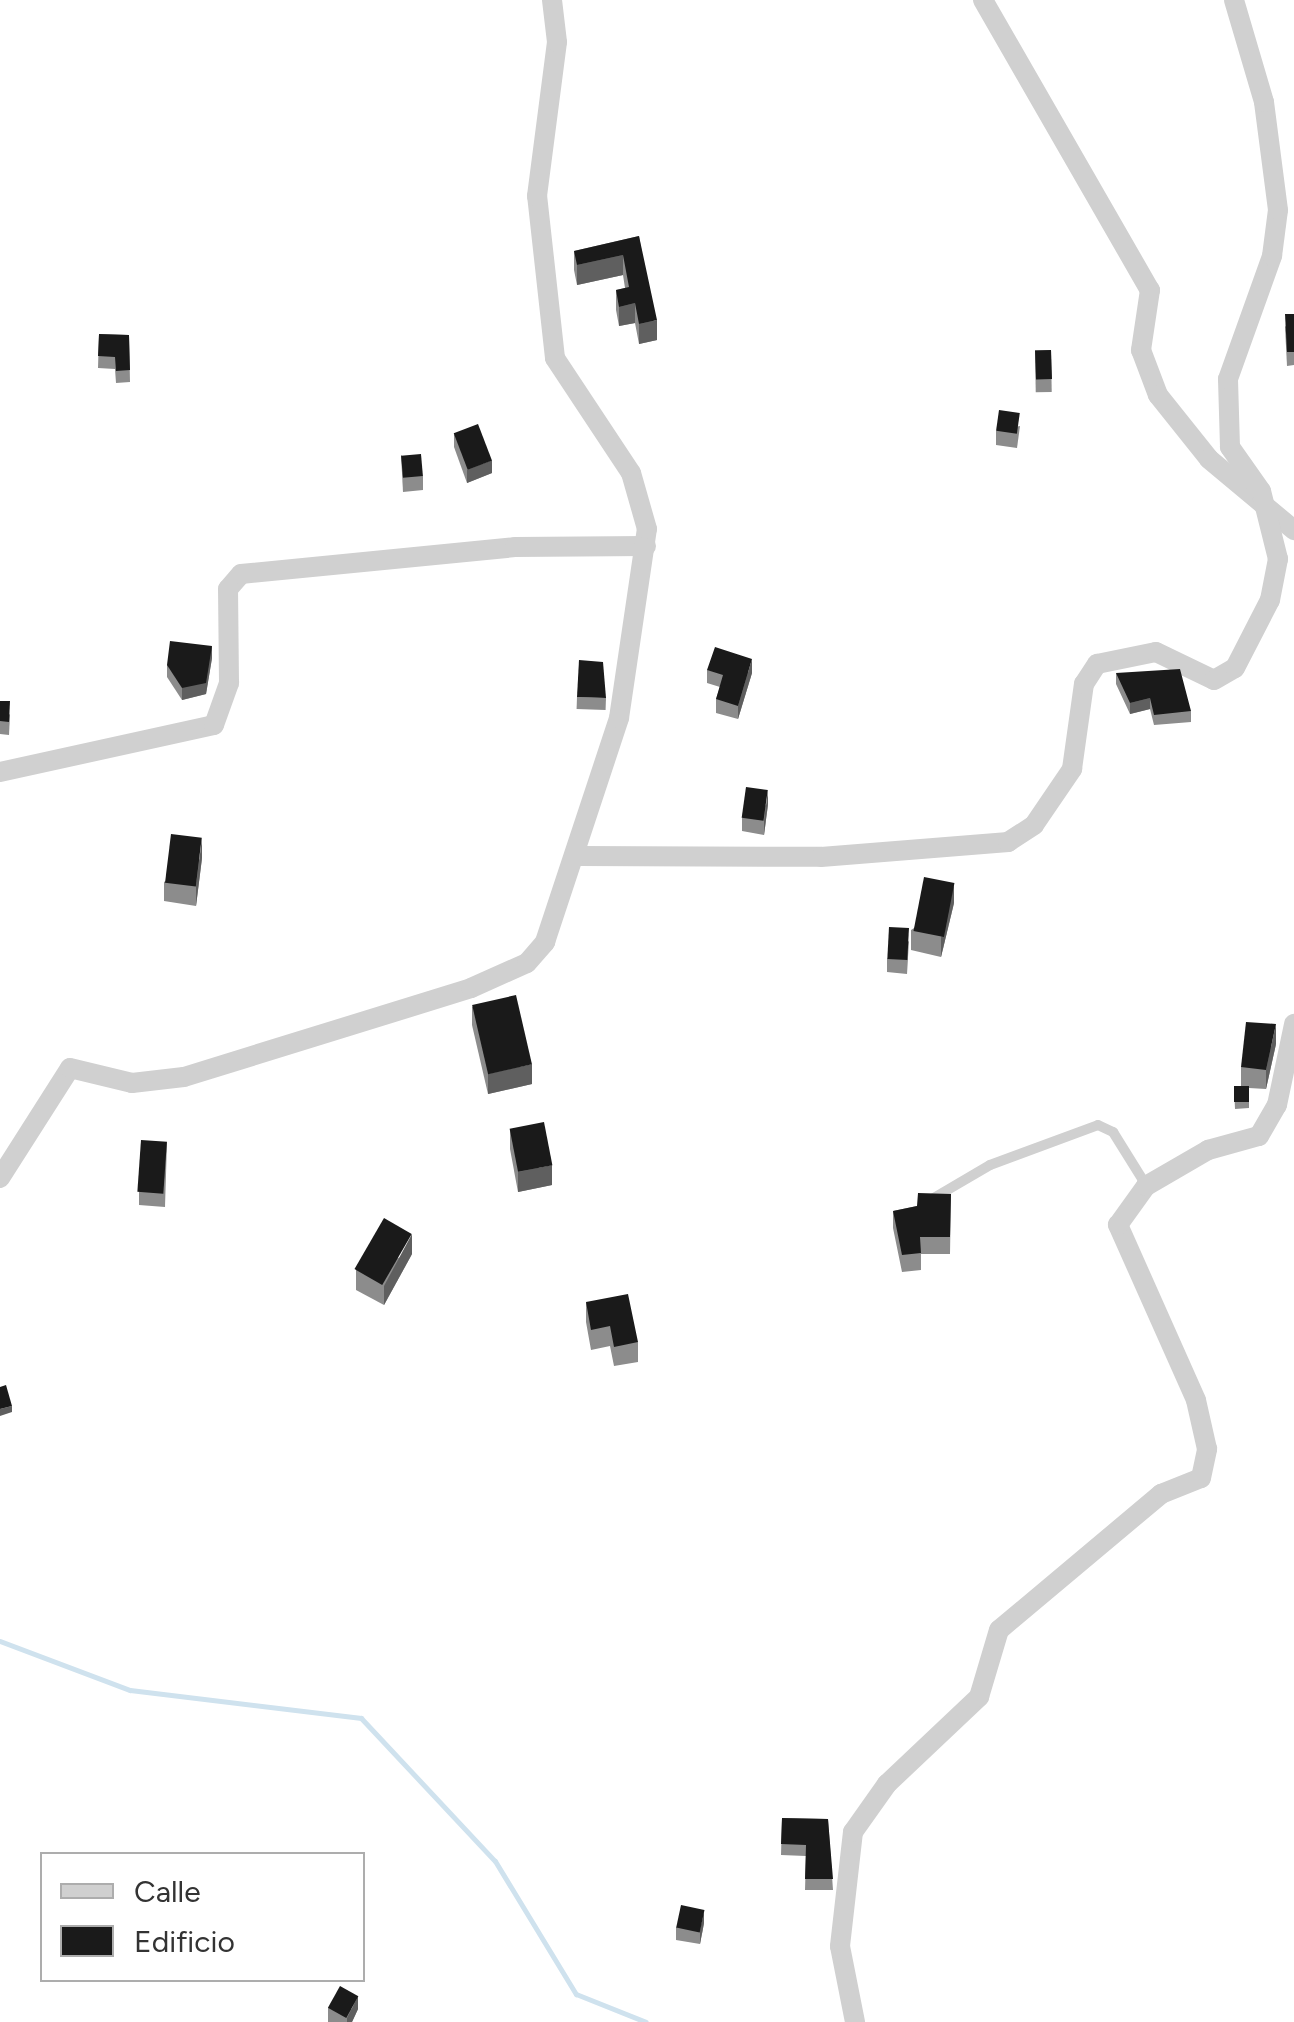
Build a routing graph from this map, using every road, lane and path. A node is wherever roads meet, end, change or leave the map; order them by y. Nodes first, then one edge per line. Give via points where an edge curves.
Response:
1 (552, 0) edge
2 (984, 0) edge
3 (1234, 0) edge
4 (1266, 503) junction
5 (1294, 530) edge
6 (646, 546) junction
7 (0, 772) edge
8 (578, 856) junction
9 (1294, 1024) edge
10 (0, 1178) edge
11 (1146, 1186) junction
12 (930, 1200) edge
13 (855, 2022) edge

1 - 6 street via 557,42 537,196 555,358 631,473
2 - 4 street via 1150,290 1146,374 1209,459
3 - 4 street via 1270,132 1278,210 1272,256 1231,360 1227,428
4 - 5 street
4 - 8 street via 1276,578 1234,668 1214,680 1156,652 1097,664 1084,684 1072,769 1018,838 822,857
6 - 7 street via 515,547 241,574 228,589 229,683 214,725
6 - 8 street via 629,672
8 - 10 street via 545,942 516,970 184,1077 132,1083 70,1068
9 - 11 street via 1278,1105 1259,1136 1208,1150
11 - 12 lane via 1114,1132 1088,1126
11 - 13 street via 1126,1204 1118,1232 1196,1400 1205,1467 999,1630 979,1697 887,1784 853,1832 840,1946

